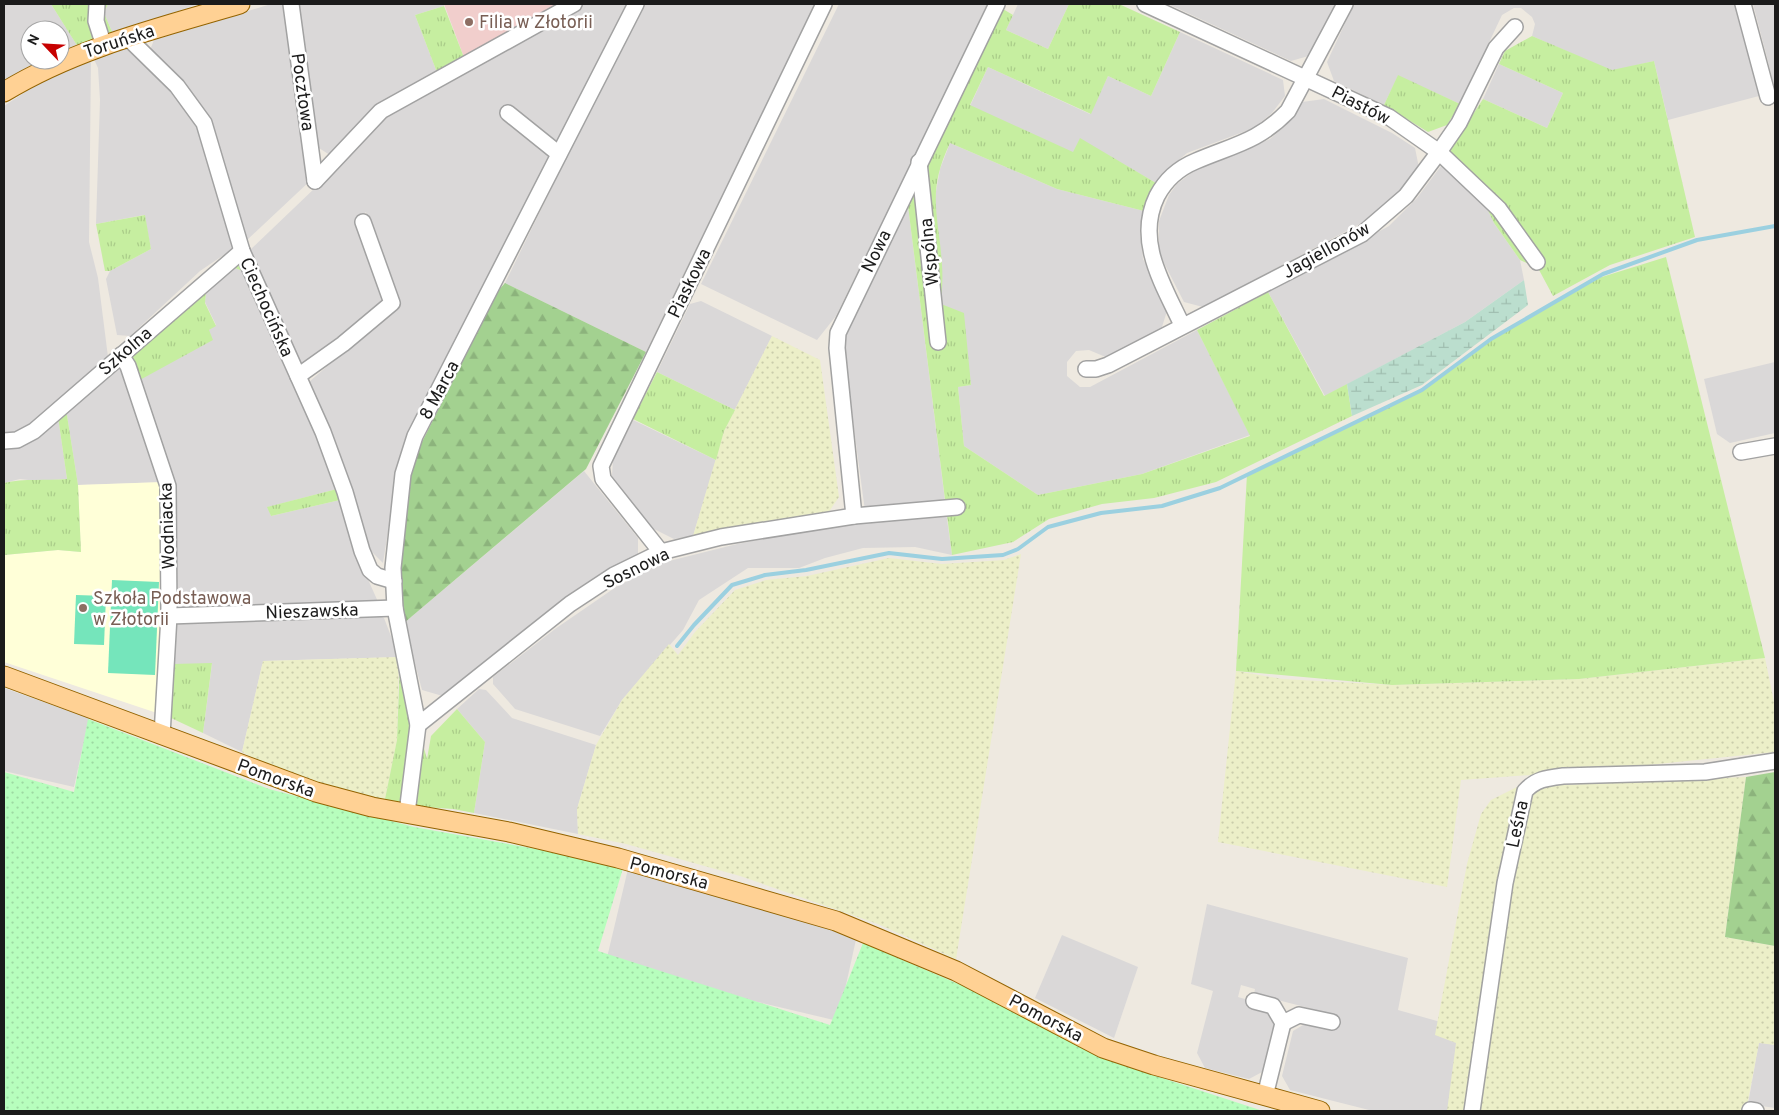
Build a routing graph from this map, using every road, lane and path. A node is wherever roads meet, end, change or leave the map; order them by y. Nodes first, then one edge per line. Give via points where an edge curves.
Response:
1 (97, 4) edge
2 (240, 4) edge
3 (291, 4) edge
4 (574, 4) edge
5 (636, 4) edge
6 (824, 4) edge
7 (997, 4) edge
8 (1145, 4) edge
9 (1345, 4) edge
10 (1743, 4) edge
11 (1515, 27) dead end
12 (128, 38) junction
13 (104, 46) junction
14 (1306, 78) junction
15 (4, 92) edge
16 (1768, 97) dead end
17 (508, 113) dead end
18 (1439, 152) junction
19 (559, 154) junction
20 (920, 162) junction
21 (363, 222) dead end
22 (242, 251) junction
23 (1537, 262) dead end
24 (1182, 324) junction
25 (938, 342) dead end
26 (120, 355) junction
27 (1086, 369) dead end
28 (298, 376) junction
29 (4, 441) edge
30 (1775, 446) edge
31 (1740, 452) dead end
32 (957, 506) dead end
33 (854, 516) junction
34 (661, 552) junction
35 (394, 581) junction
36 (396, 608) junction
37 (169, 616) junction
38 (4, 676) edge
39 (418, 725) junction
40 (162, 735) junction
41 (1775, 761) edge
42 (407, 814) junction
43 (1254, 1001) dead end
44 (1332, 1022) dead end
45 (1283, 1023) junction
46 (1265, 1096) junction
47 (1320, 1111) edge
48 (1472, 1111) edge

1 - 13 street via 96,21
2 - 12 main road, Toruńska
3 - 4 street, Pocztowa via 315,181 381,111
5 - 19 street, 8 Marca
6 - 34 street, Piaskowa via 601,466 603,479
7 - 20 street, Nowa
8 - 14 street, Piastów
9 - 14 street
10 - 16 street
11 - 18 street, Jagiellonów via 1496,48 1459,123
12 - 13 main road, Toruńska
12 - 22 street, Ciechocińska via 177,86 204,123
13 - 15 main road, Toruńska via 60,61
14 - 18 street, Piastów via 1389,117
14 - 24 street via 1288,111 1275,124 1243,144 1182,167 1162,187 1148,222 1149,245
17 - 19 street
18 - 23 street, Piastów via 1499,209
18 - 24 street, Jagiellonów via 1406,196 1362,234
19 - 35 street, 8 Marca via 415,436 403,474
20 - 25 street, Wspólna
20 - 33 street, Nowa via 838,333
21 - 28 street via 392,303
22 - 26 street, Szkolna
22 - 28 street, Ciechocińska
24 - 27 street, Jagiellonów via 1108,365
26 - 29 street, Szkolna via 34,431 16,440
26 - 37 street, Wodniacka via 128,366 168,486
28 - 35 street, Ciechocińska via 345,492 370,570
30 - 31 street
32 - 33 street, Sosnowa
33 - 34 street, Sosnowa via 721,537
34 - 39 street, Sosnowa via 614,575 570,604
35 - 36 street, 8 Marca
36 - 37 street, Nieszawska
36 - 39 street, 8 Marca
37 - 40 street, Wodniacka
38 - 40 main road, Pomorska
39 - 42 street, 8 Marca
40 - 42 main road, Pomorska via 316,792
41 - 48 street, Leśna via 1705,772 1542,778 1525,791 1505,883
42 - 46 main road, Pomorska via 509,832 618,858 836,921 956,971 1103,1048
43 - 45 street via 1273,1006
44 - 45 street via 1299,1015
45 - 46 street
46 - 47 main road, Pomorska

